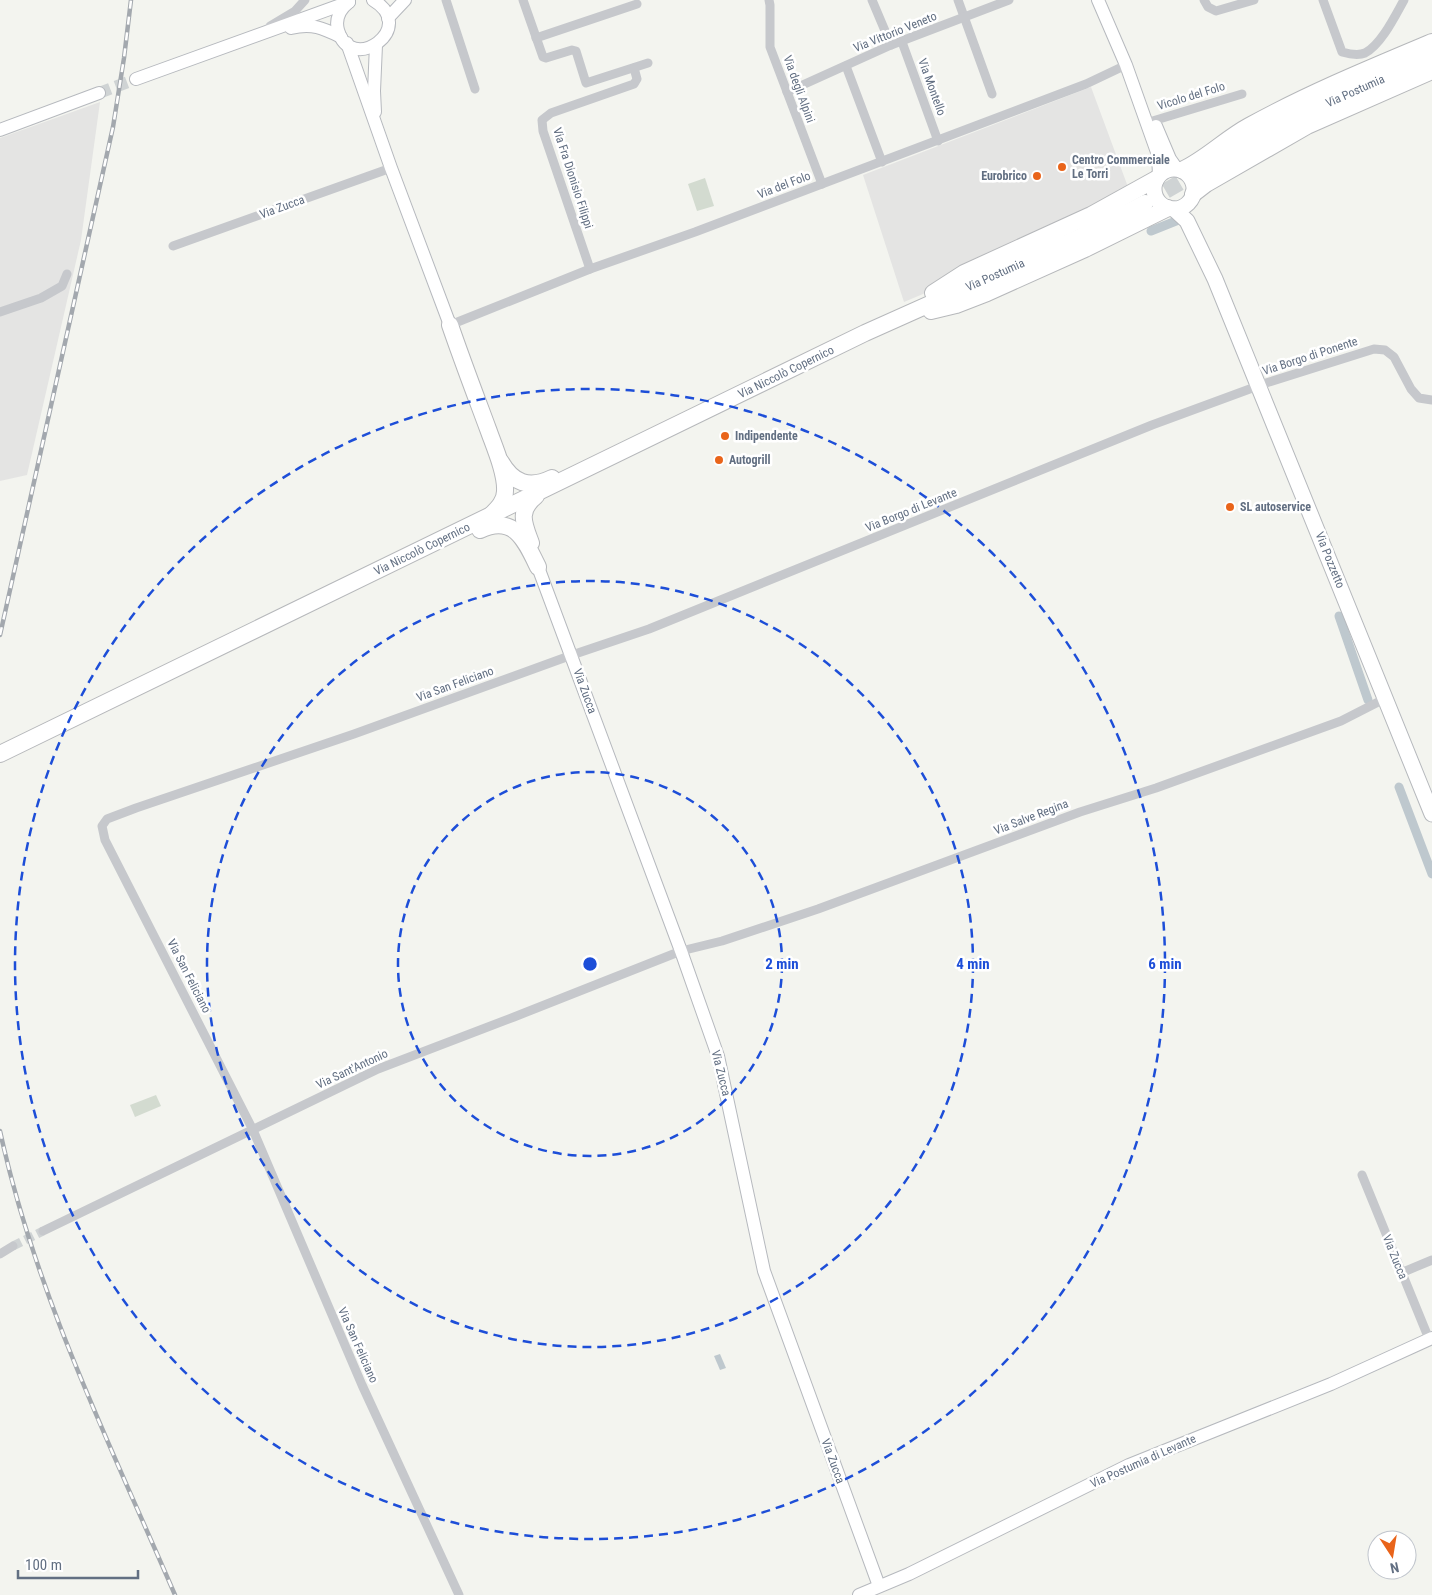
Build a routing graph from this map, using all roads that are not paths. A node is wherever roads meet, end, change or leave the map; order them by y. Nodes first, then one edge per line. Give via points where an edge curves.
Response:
1 (305, 0) edge
2 (372, 0) edge
3 (405, 0) edge
4 (446, 0) edge
5 (523, 0) edge
6 (769, 0) edge
7 (872, 0) edge
8 (958, 0) edge
9 (1009, 0) edge
10 (1098, 0) edge
11 (1204, 0) edge
12 (1254, 0) edge
13 (1323, 0) edge
14 (1404, 0) edge
15 (349, 1) edge
16 (330, 4) edge
17 (637, 4) dead end
18 (965, 17) junction
19 (388, 18) junction
20 (254, 36) junction
21 (342, 36) junction
22 (536, 38) junction
23 (902, 42) junction
24 (1432, 42) edge
25 (376, 45) junction
26 (890, 45) junction
27 (1432, 57) edge
28 (648, 63) dead end
29 (1126, 65) junction
30 (846, 66) junction
31 (634, 68) junction
32 (1432, 72) edge
33 (136, 79) tunnel mouth
34 (475, 89) dead end
35 (99, 92) tunnel mouth
36 (787, 92) junction
37 (992, 94) dead end
38 (1242, 94) dead end
39 (1150, 121) junction
40 (376, 127) junction
41 (0, 130) edge
42 (938, 140) junction
43 (882, 162) junction
44 (391, 168) junction
45 (1179, 169) junction
46 (1200, 171) tunnel mouth
47 (1158, 177) junction
48 (822, 184) junction
49 (1193, 195) junction
50 (1145, 203) tunnel mouth
51 (1171, 208) junction
52 (173, 246) dead end
53 (590, 269) junction
54 (67, 274) dead end
55 (1215, 279) junction
56 (0, 312) edge
57 (450, 325) junction
58 (865, 333) junction
59 (843, 344) joint
60 (1259, 386) junction
61 (1432, 400) edge
62 (496, 453) junction
63 (619, 453) junction
64 (544, 490) junction
65 (490, 516) junction
66 (408, 556) junction
67 (538, 567) junction
68 (572, 654) junction
69 (1386, 698) junction
70 (7, 751) edge
71 (1432, 814) edge
72 (681, 951) junction
73 (253, 1130) junction
74 (1362, 1175) dead end
75 (44, 1231) tunnel mouth
76 (13, 1246) tunnel mouth
77 (0, 1254) edge
78 (1432, 1260) edge
79 (1402, 1273) junction
80 (1430, 1338) edge
81 (879, 1586) junction
82 (459, 1595) edge
83 (859, 1595) edge

1 - 20 street via 295,11
2 - 19 street via 380,4
3 - 19 street
4 - 34 street
5 - 22 street
6 - 36 street, Via degli Alpini via 770,46
7 - 26 street
8 - 18 street
9 - 18 street, Via Vittorio Veneto
10 - 29 street
11 - 12 street via 1216,11
13 - 14 street via 1342,52 1356,54 1363,54 1375,46
15 - 16 street
15 - 21 street via 339,13
16 - 20 street
16 - 21 street
17 - 22 street
18 - 23 street, Via Vittorio Veneto
18 - 37 street
19 - 25 street via 386,33
20 - 21 street via 300,26 322,27
20 - 33 street
21 - 25 street via 361,49
21 - 40 street
22 - 31 street via 544,58 576,51 586,83
23 - 26 street, Via Vittorio Veneto
23 - 42 street, Via Montello
24 - 45 highway via 1248,127 1193,164
25 - 40 street
26 - 30 street, Via Vittorio Veneto
27 - 46 highway, Via Postumia via 1298,116
28 - 31 street
29 - 39 street
29 - 42 street, Via del Folo via 1086,84
30 - 36 street, Via Vittorio Veneto
30 - 43 street, Via Vittorio Veneto
31 - 53 street, Via Fra Dionisio Filippi via 637,79 634,84 551,113 542,120
32 - 49 highway via 1307,126 1214,179
35 - 41 street
36 - 48 street, Via degli Alpini
38 - 39 street, Vicolo del Folo
39 - 45 street via 1170,159
39 - 47 street via 1158,155
40 - 44 street
42 - 43 street, Via del Folo
43 - 48 street, Via del Folo
44 - 52 street, Via Zucca
44 - 57 street
45 - 47 main road via 1170,169
45 - 49 main road via 1191,177
47 - 51 main road via 1155,197 1163,206
47 - 58 highway via 1091,215 964,273
48 - 53 street, Via del Folo
49 - 51 main road via 1187,204
49 - 55 main road, Via Pozzetto via 1193,211
50 - 58 highway, Via Postumia via 1082,236
51 - 55 main road, Via Pozzetto via 1187,221
51 - 58 highway via 987,293
53 - 57 street, Via del Folo
54 - 56 street via 62,286 41,298
55 - 60 main road, Via Pozzetto
57 - 62 highway
58 - 59 highway, Via Postumia
59 - 63 highway, Via Niccolò Copernico
60 - 61 street, Via Borgo di Ponente via 1374,348 1386,350 1394,357 1419,398
60 - 68 street, Via Borgo di Levante via 1144,429 649,629
60 - 69 main road, Via Pozzetto
62 - 63 highway via 512,476 528,484 544,482 583,463
62 - 65 highway via 505,492 502,502
63 - 64 highway, Via Niccolò Copernico
64 - 65 highway, Via Niccolò Copernico
64 - 67 highway via 527,505 523,516
65 - 66 highway, Via Niccolò Copernico
66 - 67 highway via 444,546 493,524 501,524 521,536
66 - 70 highway, Via Niccolò Copernico
67 - 68 street, Via Zucca
68 - 72 street, Via Zucca
68 - 73 street, Via San Feliciano via 354,734 136,808 107,819 102,826 105,840
69 - 71 main road, Via Pozzetto
69 - 72 street, Via Salve Regina via 1342,721 1204,771 1080,812 818,909
72 - 73 street, Via Sant'Antonio via 378,1069
72 - 81 street, Via Zucca via 718,1056 764,1271
73 - 75 street, Via Sant'Antonio
73 - 82 street, Via San Feliciano via 358,1376
74 - 79 street, Via Zucca
76 - 77 street
78 - 79 street
79 - 80 street, Via Zucca
80 - 81 street, Via Postumia di Levante via 1331,1384 1130,1465
81 - 83 street, Via Postumia di Levante

